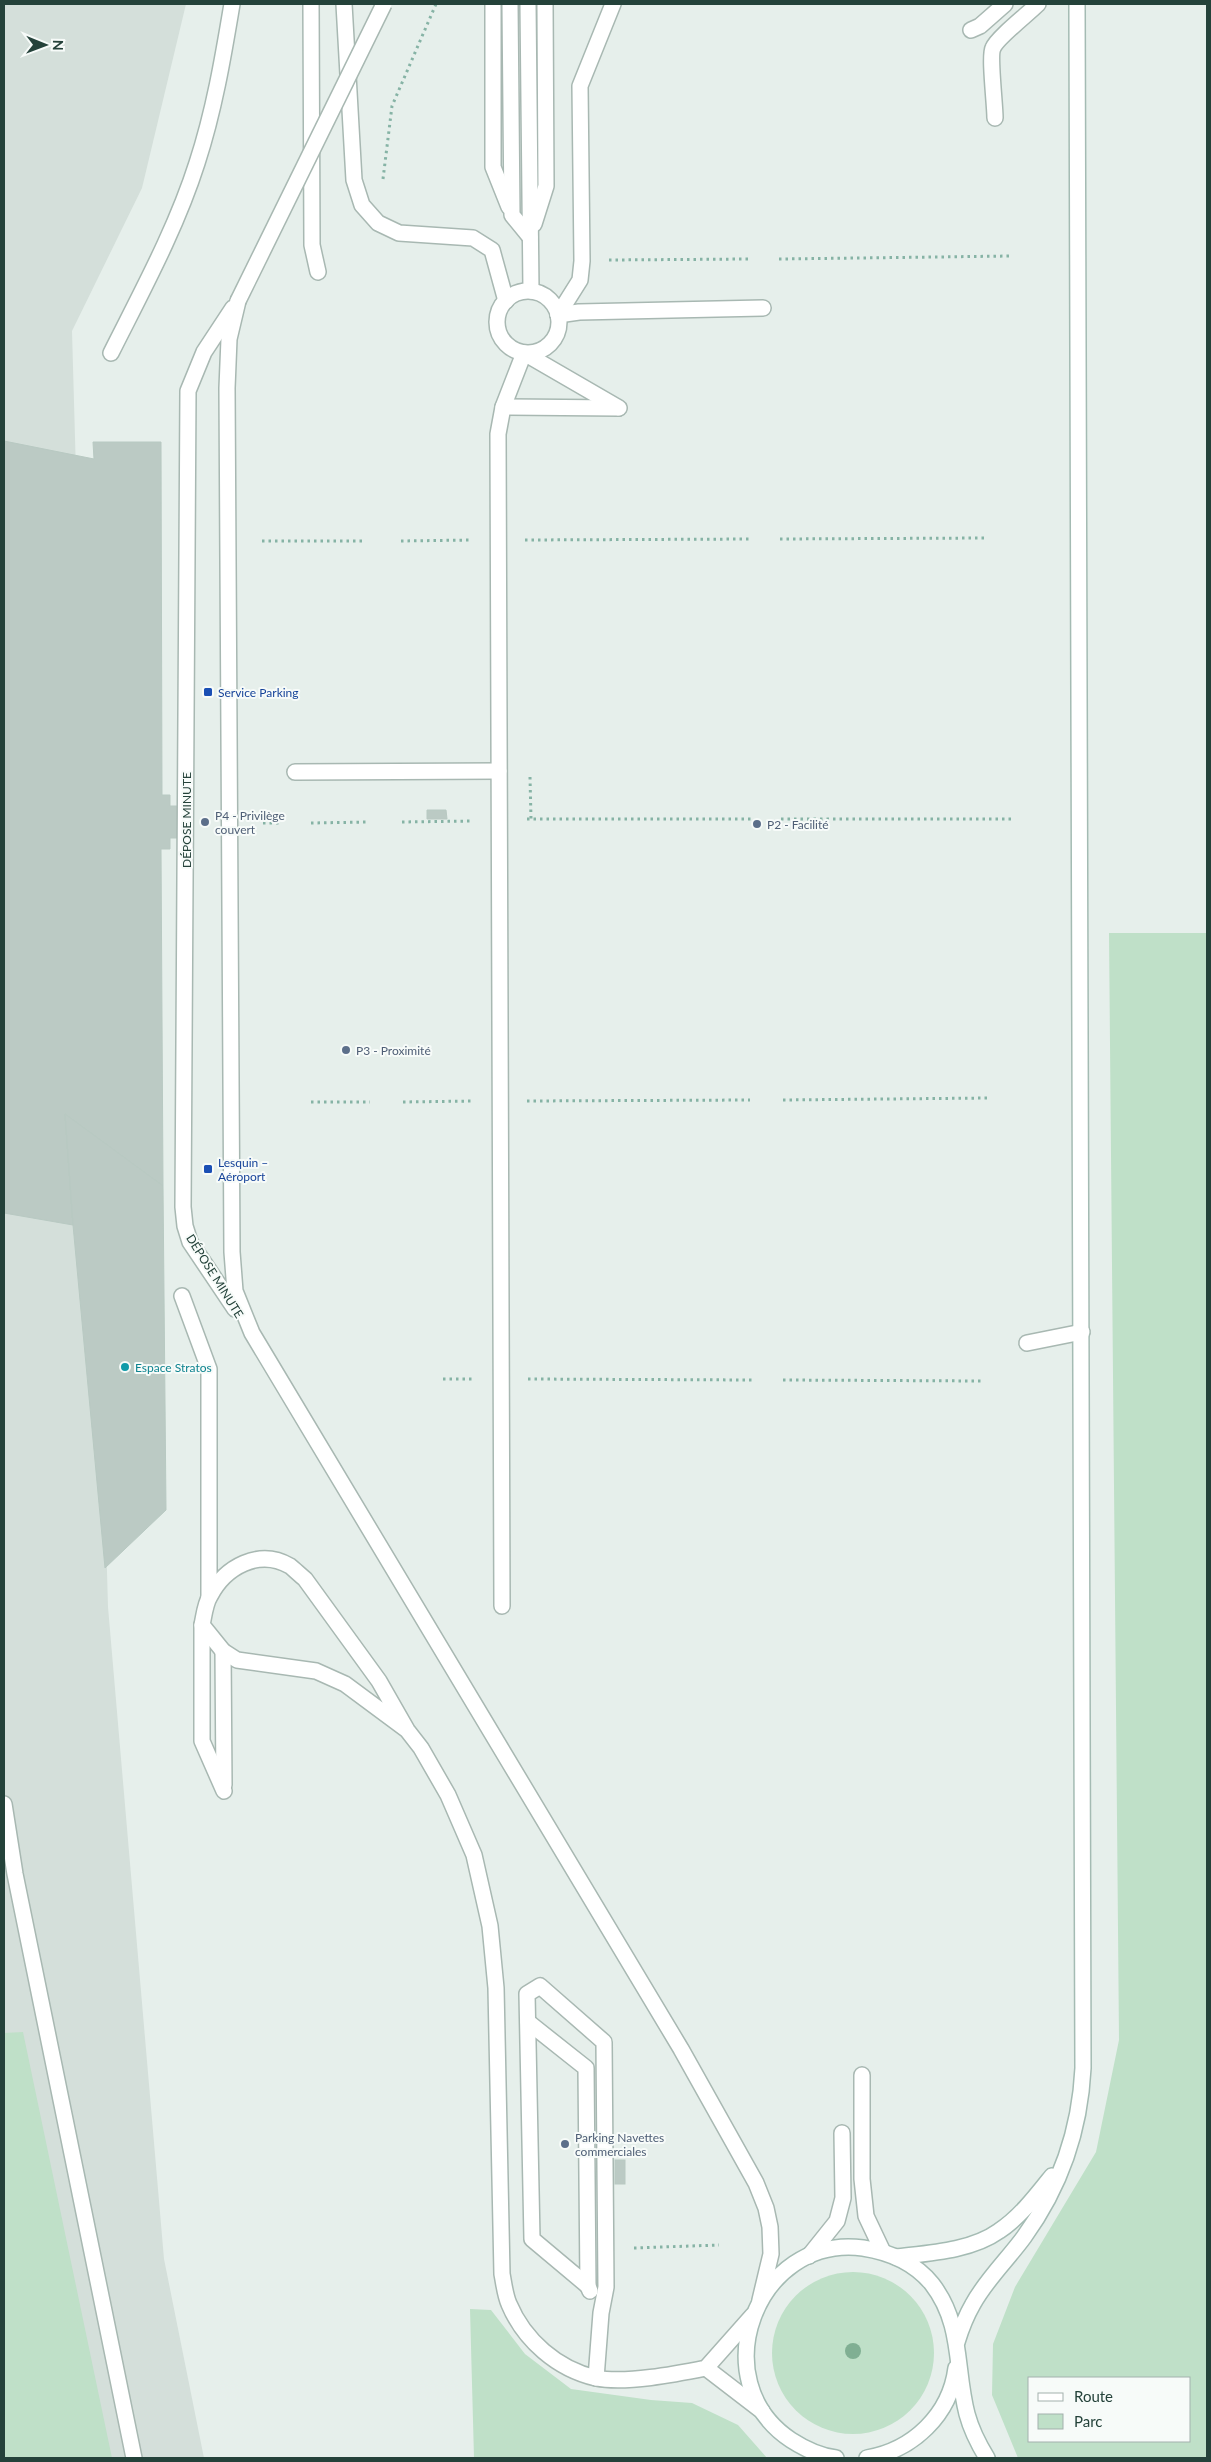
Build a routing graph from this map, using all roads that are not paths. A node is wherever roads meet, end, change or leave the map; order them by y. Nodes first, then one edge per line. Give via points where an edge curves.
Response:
1 (232, 4) edge
2 (310, 4) edge
3 (344, 4) edge
4 (384, 4) edge
5 (493, 4) edge
6 (510, 4) edge
7 (528, 4) edge
8 (545, 4) edge
9 (613, 4) edge
10 (1006, 4) edge
11 (1038, 4) edge
12 (1078, 4) edge
13 (971, 30) dead end
14 (995, 118) dead end
15 (512, 215) junction
16 (530, 237) junction
17 (318, 272) dead end
18 (531, 291) junction
19 (238, 301) junction
20 (506, 301) junction
21 (763, 308) dead end
22 (558, 315) junction
23 (111, 353) dead end
24 (524, 353) junction
25 (502, 407) junction
26 (499, 771) junction
27 (295, 772) dead end
28 (182, 1296) dead end
29 (1082, 1332) junction
30 (252, 1333) junction
31 (1027, 1343) dead end
32 (209, 1597) junction
33 (502, 1606) dead end
34 (202, 1625) junction
35 (223, 1651) junction
36 (407, 1730) junction
37 (4, 1804) edge
38 (528, 2022) junction
39 (862, 2075) dead end
40 (842, 2133) dead end
41 (1067, 2157) junction
42 (889, 2255) junction
43 (809, 2256) junction
44 (588, 2286) junction
45 (760, 2300) junction
46 (601, 2313) junction
47 (753, 2314) junction
48 (956, 2342) junction
49 (958, 2359) junction
50 (706, 2368) junction
51 (596, 2378) junction
52 (762, 2411) junction
53 (134, 2458) edge
54 (836, 2458) edge
55 (867, 2458) edge
56 (987, 2458) edge

1 - 23 street via 218,85 197,164 160,256
2 - 17 street via 312,246
3 - 20 street via 354,180 362,205 378,223 399,233 473,238 492,250
4 - 19 street, bridge
5 - 15 street via 493,167
6 - 15 street
7 - 16 street
8 - 16 street via 546,186
9 - 22 street via 580,86 582,260 580,280
10 - 13 street
11 - 14 street via 994,46 991,57
12 - 29 street
15 - 16 street
16 - 18 street
18 - 20 street via 520,292
18 - 22 street via 550,300
19 - 30 street via 229,339 227,388 232,1252 235,1291
19 - 30 street, DÉPOSE MINUTE via 204,352 188,391 183,1207 190,1242
20 - 24 street via 500,309 498,328 507,344
21 - 22 street
22 - 24 street via 557,334 551,343 543,349
24 - 25 street
24 - 25 street via 619,408
25 - 26 street via 498,434
26 - 27 street
26 - 33 street
28 - 32 street via 209,1369
29 - 31 street
29 - 41 street via 1083,2068 1082,2101
30 - 45 street via 681,2049 756,2182 770,2227 771,2254
32 - 34 street
32 - 36 street via 220,1578 232,1568 252,1560 269,1559 290,1566 304,1579 379,1681
34 - 35 street
34 - 35 street via 202,1741 224,1791
35 - 36 street via 237,1660 316,1671 345,1684
36 - 51 street via 448,1795 474,1856 490,1926 496,1988 502,2274 508,2303 522,2330 540,2349 564,2366
37 - 53 street via 15,1874
38 - 44 street via 532,2239
38 - 44 street via 586,2068
38 - 46 street via 527,1994 540,1986 604,2042 606,2287
39 - 42 street via 862,2179 866,2216
40 - 43 street via 843,2198 837,2221
41 - 42 street via 1023,2210 998,2232 939,2252
41 - 48 street via 1026,2235 974,2301
42 - 43 street via 857,2247
42 - 48 street via 918,2271 940,2296 948,2310
43 - 45 street via 781,2274
44 - 46 street
45 - 47 street
46 - 51 street
47 - 50 street
47 - 52 street via 746,2364 749,2381
48 - 49 street
49 - 55 street via 951,2391 934,2420 895,2450
49 - 56 street via 967,2415
50 - 51 street via 633,2379
50 - 52 street
52 - 54 street via 799,2446

